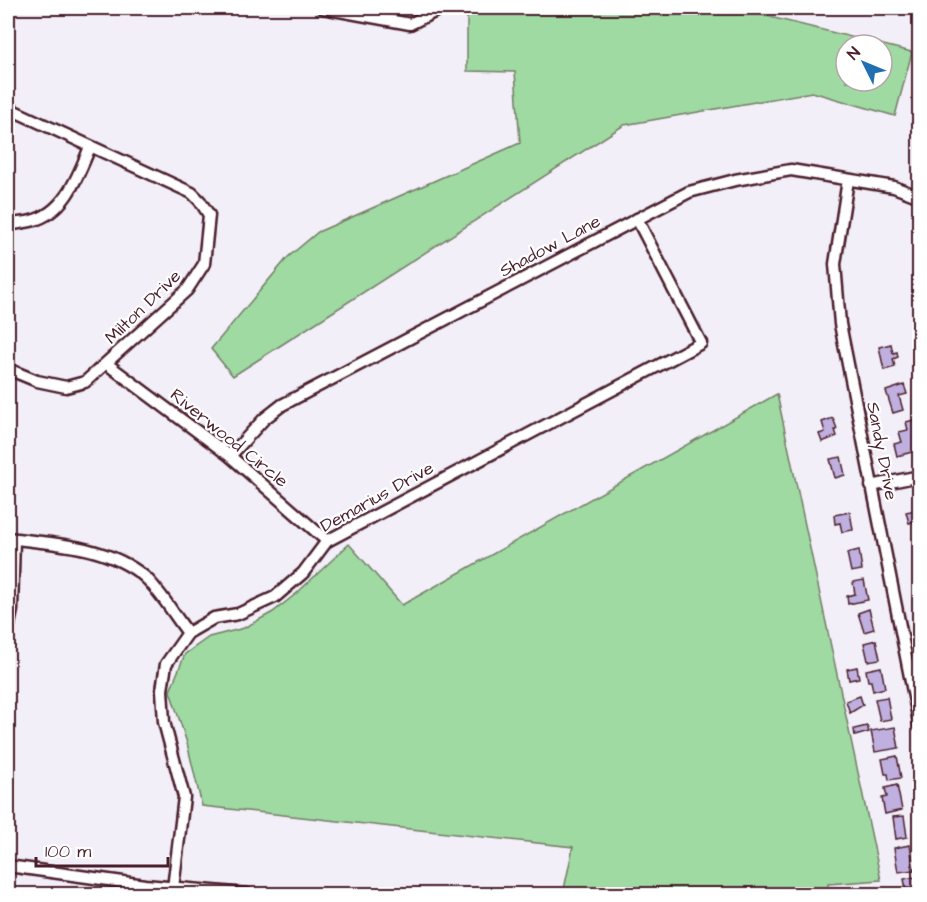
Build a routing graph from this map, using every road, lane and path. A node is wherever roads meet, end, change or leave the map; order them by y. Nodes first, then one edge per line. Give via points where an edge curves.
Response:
1 (323, 8) edge
2 (442, 8) edge
3 (8, 108) edge
4 (90, 147) junction
5 (848, 180) junction
6 (920, 197) edge
7 (637, 219) junction
8 (8, 225) edge
9 (107, 364) junction
10 (8, 369) edge
11 (230, 456) junction
12 (920, 476) edge
13 (872, 486) junction
14 (11, 538) edge
15 (327, 541) junction
16 (8, 630) edge
17 (188, 633) junction
18 (920, 727) edge
19 (8, 866) edge
20 (173, 888) junction
21 (144, 890) edge
22 (247, 894) edge

1 - 2 street via 410,24
3 - 4 street, Milton Drive
4 - 8 street via 73,188 57,206 33,221
4 - 9 street, Milton Drive via 192,193 210,215 204,264 187,290
5 - 6 street, Shadow Lane via 894,187
5 - 7 street, Shadow Lane via 791,170 735,180 689,192
5 - 13 street, Sandy Drive via 835,264 840,324
7 - 11 street, Shadow Lane via 282,405
7 - 15 street, Demarius Drive via 701,343
9 - 10 street, Milton Drive via 85,382 66,387
9 - 11 street, Riverwood Circle
11 - 15 street, Riverwood Circle
12 - 13 street
13 - 18 street, Sandy Drive
14 - 16 street via 12,610
14 - 17 street via 93,550 120,560 145,578
15 - 17 street, Demarius Drive via 303,573 275,597 238,614 214,618
17 - 20 street, Demarius Drive via 166,664 162,690 164,722 184,797
19 - 21 street
20 - 21 street
20 - 22 street

